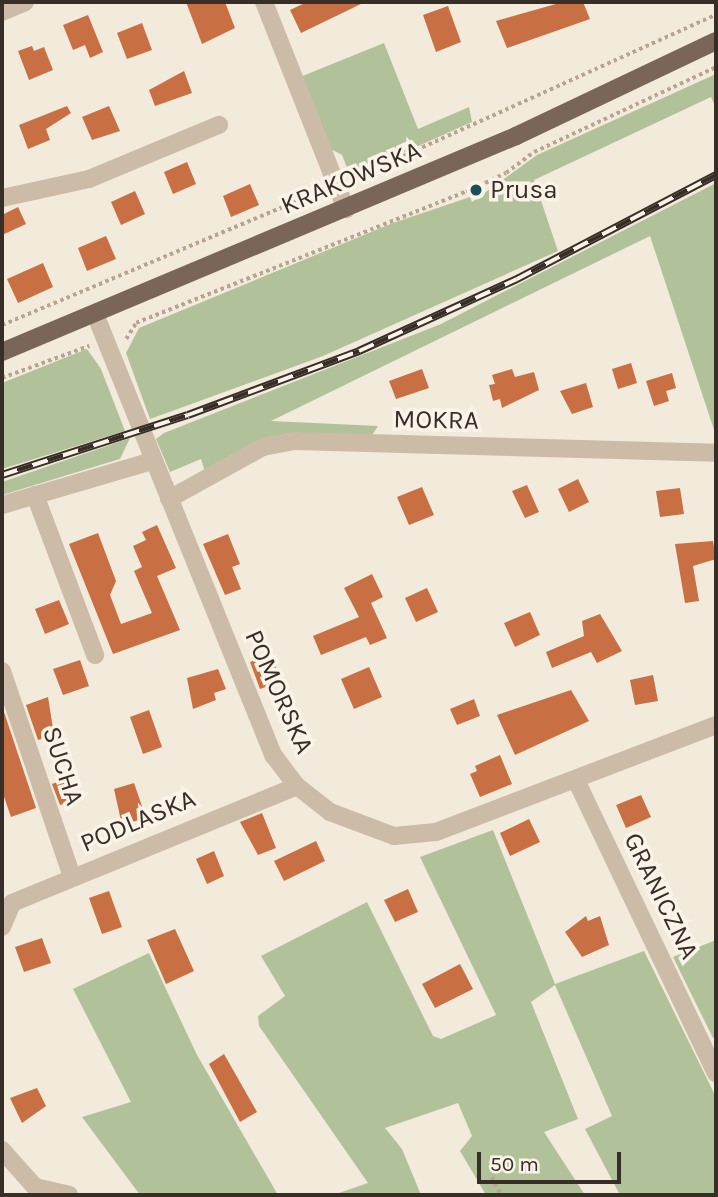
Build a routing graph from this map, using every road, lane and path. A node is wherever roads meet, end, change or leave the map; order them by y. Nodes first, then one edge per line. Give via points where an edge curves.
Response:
1 (25, 2) edge
2 (264, 2) edge
3 (2, 12) edge
4 (716, 15) edge
5 (716, 41) edge
6 (716, 66) edge
7 (219, 125) dead end
8 (343, 175) dead end
9 (322, 186) dead end
10 (2, 198) edge
11 (346, 209) junction
12 (94, 314) junction
13 (2, 325) edge
14 (127, 345) dead end
15 (93, 349) dead end
16 (2, 352) edge
17 (2, 379) edge
18 (716, 453) edge
19 (152, 461) junction
20 (35, 495) junction
21 (169, 499) junction
22 (2, 505) edge
23 (95, 654) dead end
24 (2, 671) edge
25 (716, 726) edge
26 (576, 780) junction
27 (297, 786) junction
28 (72, 877) junction
29 (7, 899) edge
30 (2, 927) edge
31 (716, 1073) edge
32 (2, 1150) edge
33 (492, 1177) dead end
34 (69, 1195) edge
35 (500, 1195) edge

1 - 3 street
2 - 11 street
4 - 8 path via 365,176
5 - 11 main road, KRAKOWSKA
6 - 14 path via 534,152 506,173 466,192 136,323 127,331
7 - 10 street via 89,179
9 - 13 path via 315,196
11 - 12 main road, KRAKOWSKA
12 - 16 main road, KRAKOWSKA
12 - 19 street, POMORSKA
15 - 17 path via 86,345
18 - 21 street, MOKRA via 295,441 263,447
19 - 20 street
19 - 21 street, POMORSKA
20 - 22 street
20 - 23 street
21 - 27 street, POMORSKA via 274,756
24 - 28 street, SUCHA
25 - 26 street, POMORSKA
26 - 27 street, POMORSKA via 414,836 372,831 346,821
26 - 31 street, GRANICZNA
27 - 28 street, PODLASKA
28 - 29 street, PODLASKA
29 - 30 street
32 - 34 street via 35,1187
33 - 35 path

